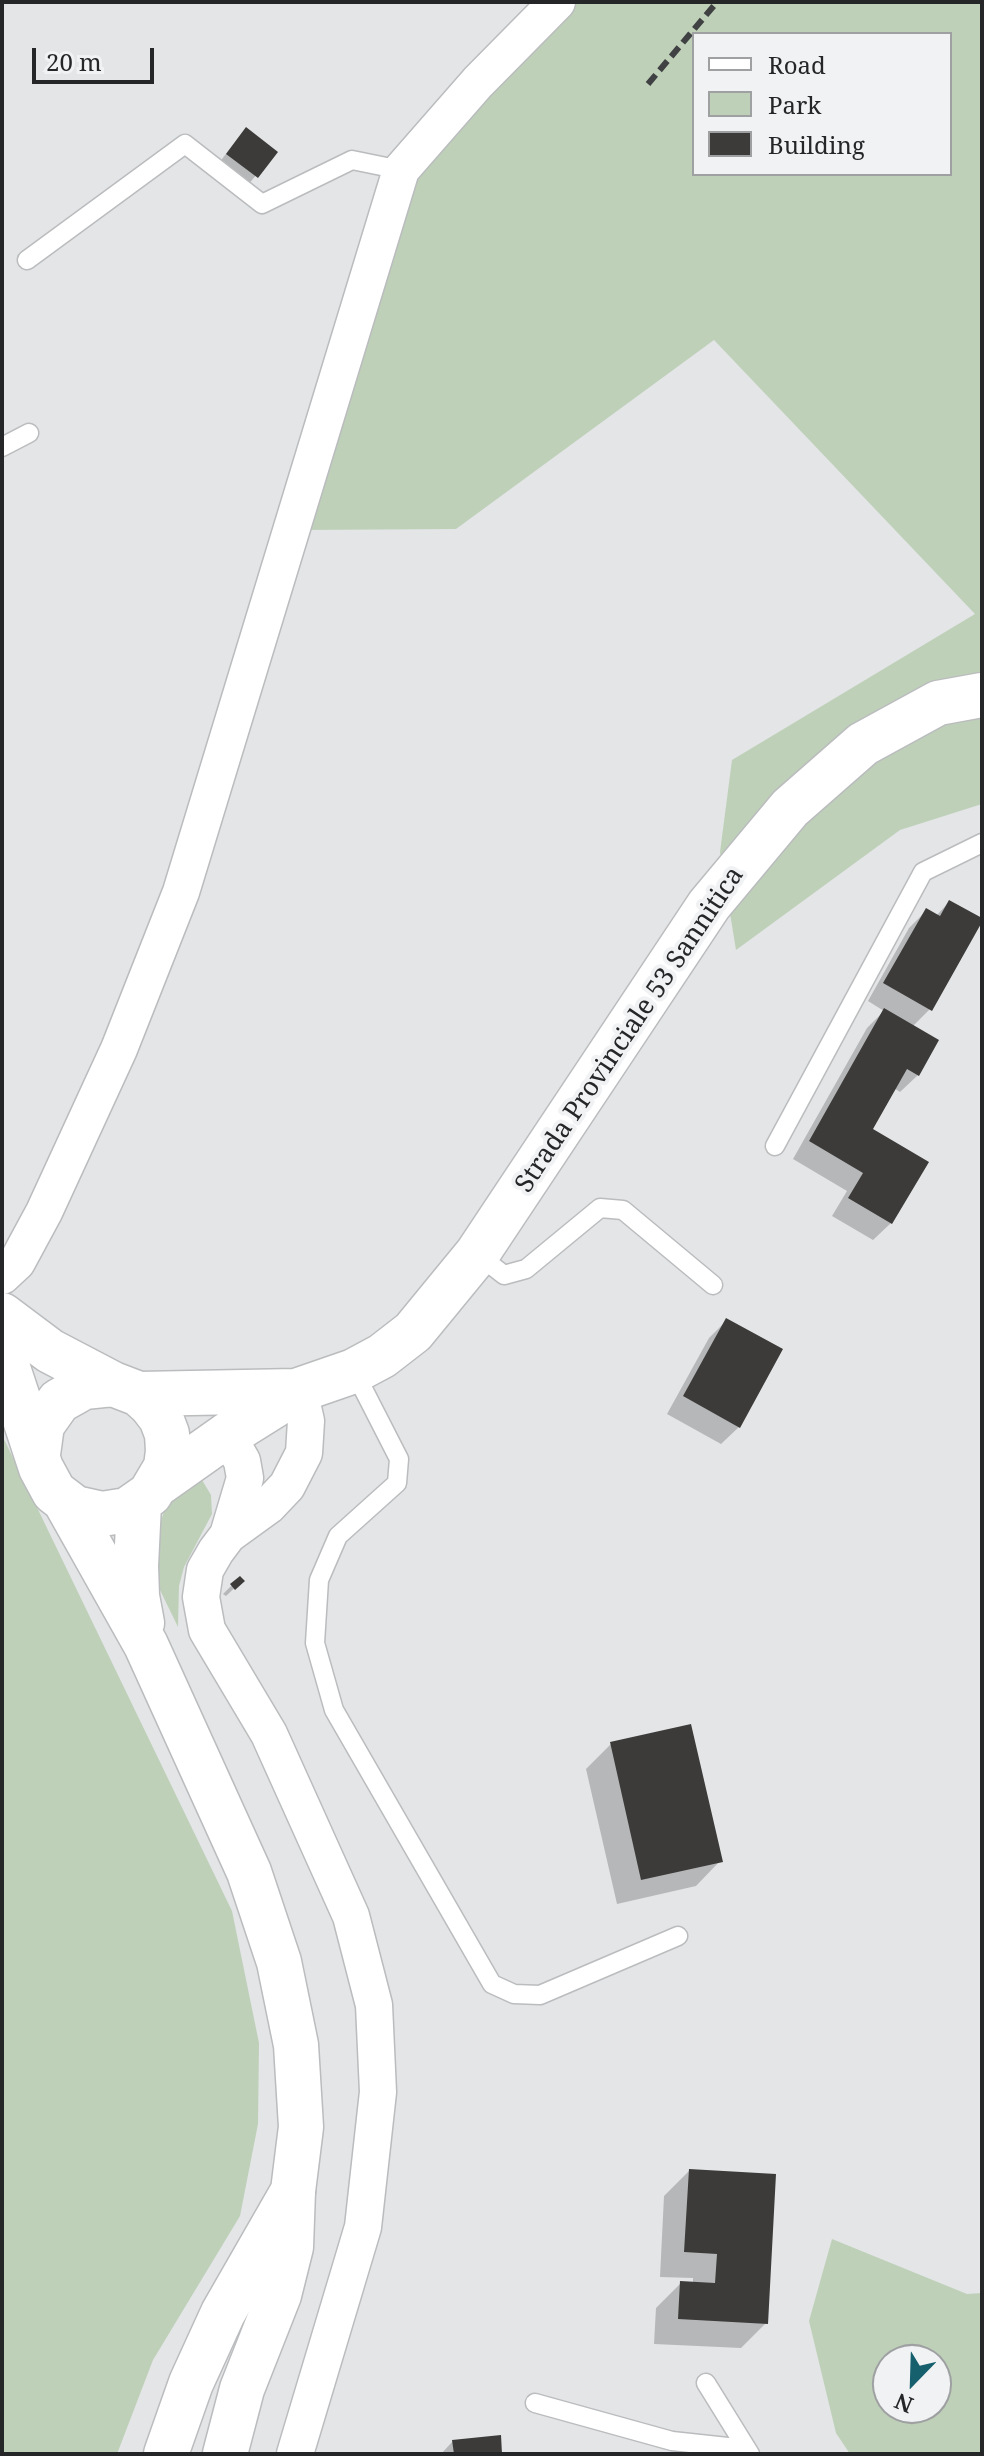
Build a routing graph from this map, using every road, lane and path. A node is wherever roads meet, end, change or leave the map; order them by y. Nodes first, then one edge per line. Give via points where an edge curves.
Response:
1 (557, 2) edge
2 (401, 170) junction
3 (27, 260) dead end
4 (29, 433) dead end
5 (2, 447) edge
6 (982, 695) edge
7 (982, 843) edge
8 (775, 1146) dead end
9 (477, 1254) junction
10 (2, 1276) edge
11 (713, 1285) dead end
12 (2, 1315) edge
13 (2, 1350) edge
14 (354, 1371) junction
15 (126, 1389) junction
16 (299, 1390) junction
17 (227, 1435) junction
18 (38, 1454) junction
19 (149, 1494) junction
20 (65, 1501) junction
21 (228, 1535) junction
22 (146, 1645) junction
23 (678, 1936) dead end
24 (293, 2191) junction
25 (706, 2383) dead end
26 (535, 2403) dead end
27 (748, 2451) edge
28 (166, 2454) edge
29 (225, 2454) edge
30 (295, 2454) edge

1 - 2 street
2 - 3 lane via 352,160 262,204 185,144
2 - 10 street via 181,892 119,1049 50,1198 17,1262
4 - 5 lane
6 - 9 main road, Strada Provinciale 53 Sannitica via 938,703 863,744 790,808 709,905
7 - 8 lane via 923,872
9 - 11 lane via 504,1275 526,1269 600,1208 623,1210
9 - 14 main road, Strada Provinciale 53 Sannitica via 413,1332
12 - 15 main road, Strada Provinciale 53 Sannitica via 50,1351
13 - 18 main road
14 - 16 main road, Strada Provinciale 53 Sannitica
14 - 23 lane via 399,1459 397,1483 338,1536 319,1580 315,1643 334,1710 492,1984 514,1994 540,1995
15 - 16 main road, Strada Provinciale 53 Sannitica
15 - 18 main road, Strada Provinciale 53 Sannitica via 84,1387 59,1401 42,1425
15 - 19 main road, Strada Provinciale 53 Sannitica via 151,1405 167,1434 167,1459
16 - 17 main road, Strada Provinciale 53 Sannitica
16 - 21 street via 306,1421 304,1453 287,1486
17 - 19 main road, Strada Provinciale 53 Sannitica
17 - 21 street via 245,1478
18 - 20 main road via 46,1481
19 - 20 main road, Strada Provinciale 53 Sannitica via 114,1514 88,1513
19 - 22 main road via 136,1581
20 - 22 main road
21 - 30 street via 205,1570 201,1597 207,1630 269,1734 351,1916 374,2005 378,2092 363,2227
22 - 24 main road via 249,1872 279,1962 296,2045 301,2127
24 - 28 main road via 223,2313
24 - 29 main road via 291,2247 279,2295 242,2389
25 - 27 lane
26 - 27 lane via 672,2441

